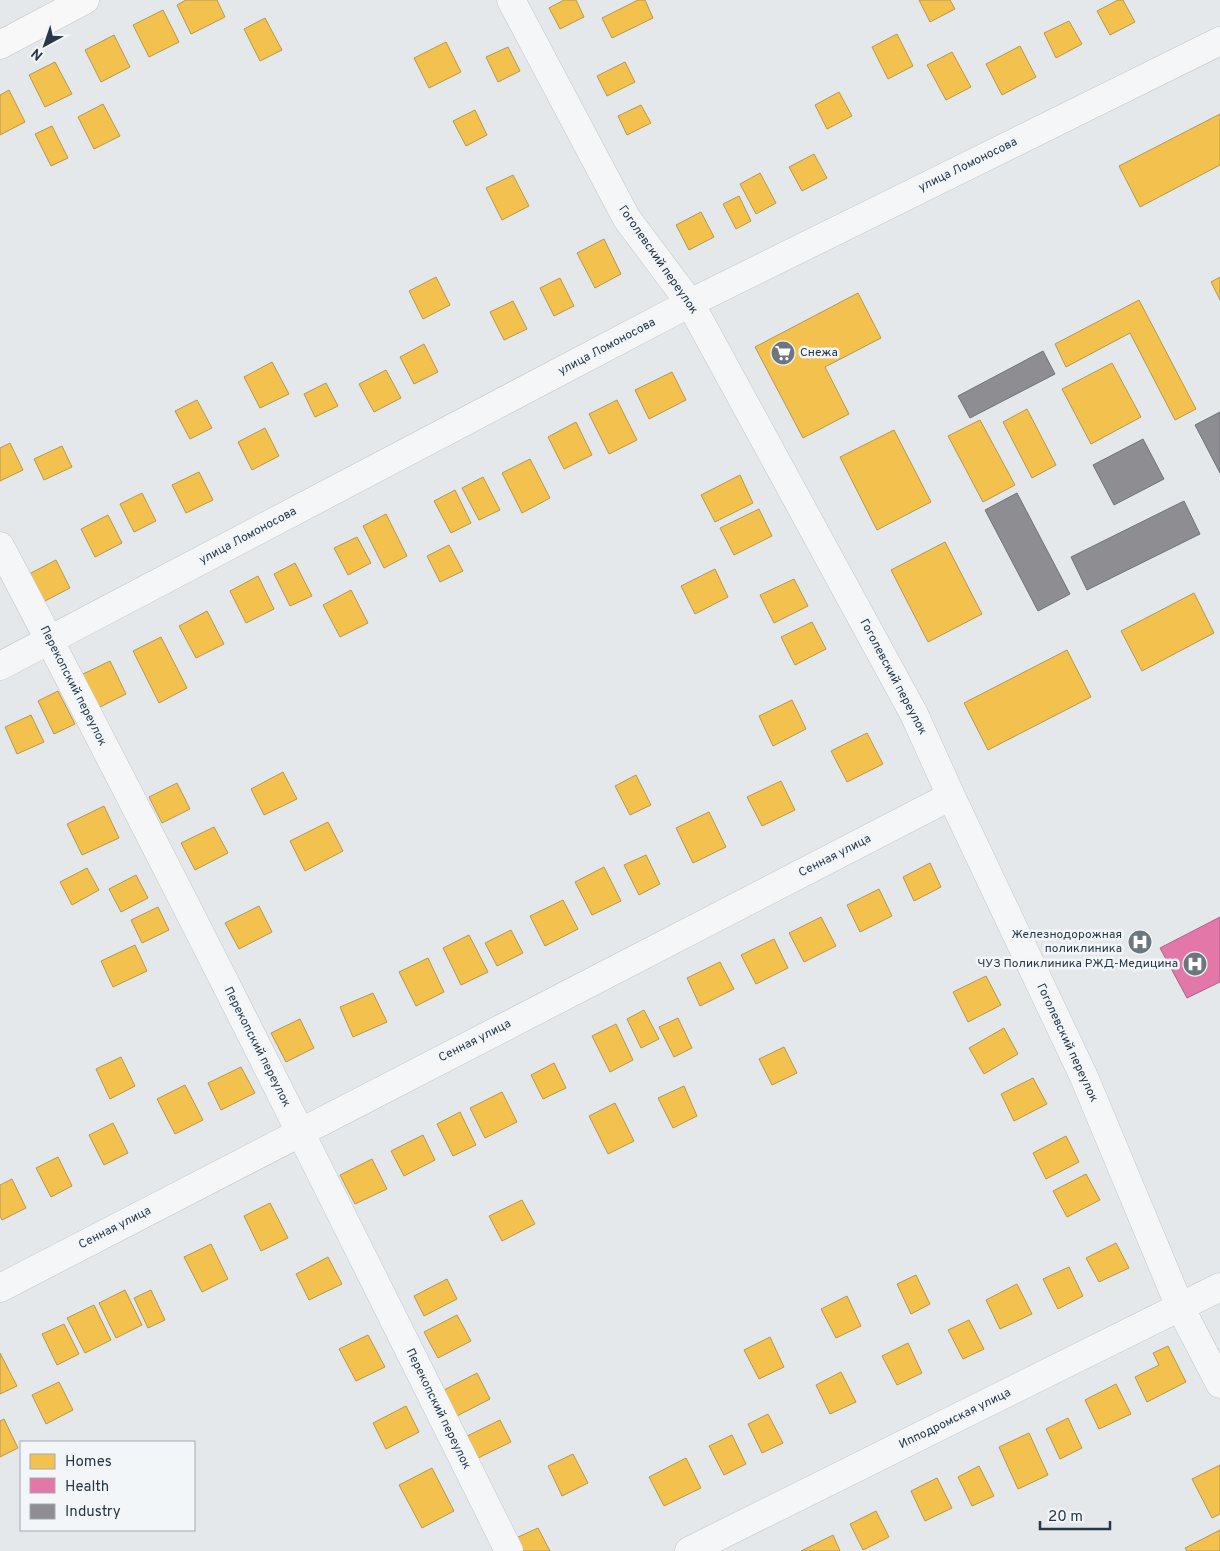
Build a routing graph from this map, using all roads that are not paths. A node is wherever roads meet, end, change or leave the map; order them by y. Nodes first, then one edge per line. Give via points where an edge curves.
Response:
1 (85, 0) edge
2 (511, 0) edge
3 (1220, 41) edge
4 (0, 45) edge
5 (690, 302) junction
6 (0, 546) edge
7 (50, 640) junction
8 (0, 666) edge
9 (951, 796) junction
10 (300, 1132) junction
11 (1220, 1287) edge
12 (0, 1288) edge
13 (1180, 1307) junction
14 (1220, 1384) edge
15 (509, 1551) edge
16 (689, 1551) edge

1 - 4 main road
2 - 5 street, Гоголевский переулок via 628,219
3 - 5 street, улица Ломоносова
5 - 7 street, улица Ломоносова
5 - 9 street, Гоголевский переулок via 914,714
6 - 7 street, Перекопский переулок
7 - 8 street, улица Ломоносова
7 - 10 street, Перекопский переулок
9 - 10 street, Сенная улица
9 - 13 street, Гоголевский переулок via 1084,1077
10 - 12 street, Сенная улица
10 - 15 street, Перекопский переулок
11 - 13 street, Ипподромская улица
13 - 14 street, Гоголевский переулок
13 - 16 street, Ипподромская улица

